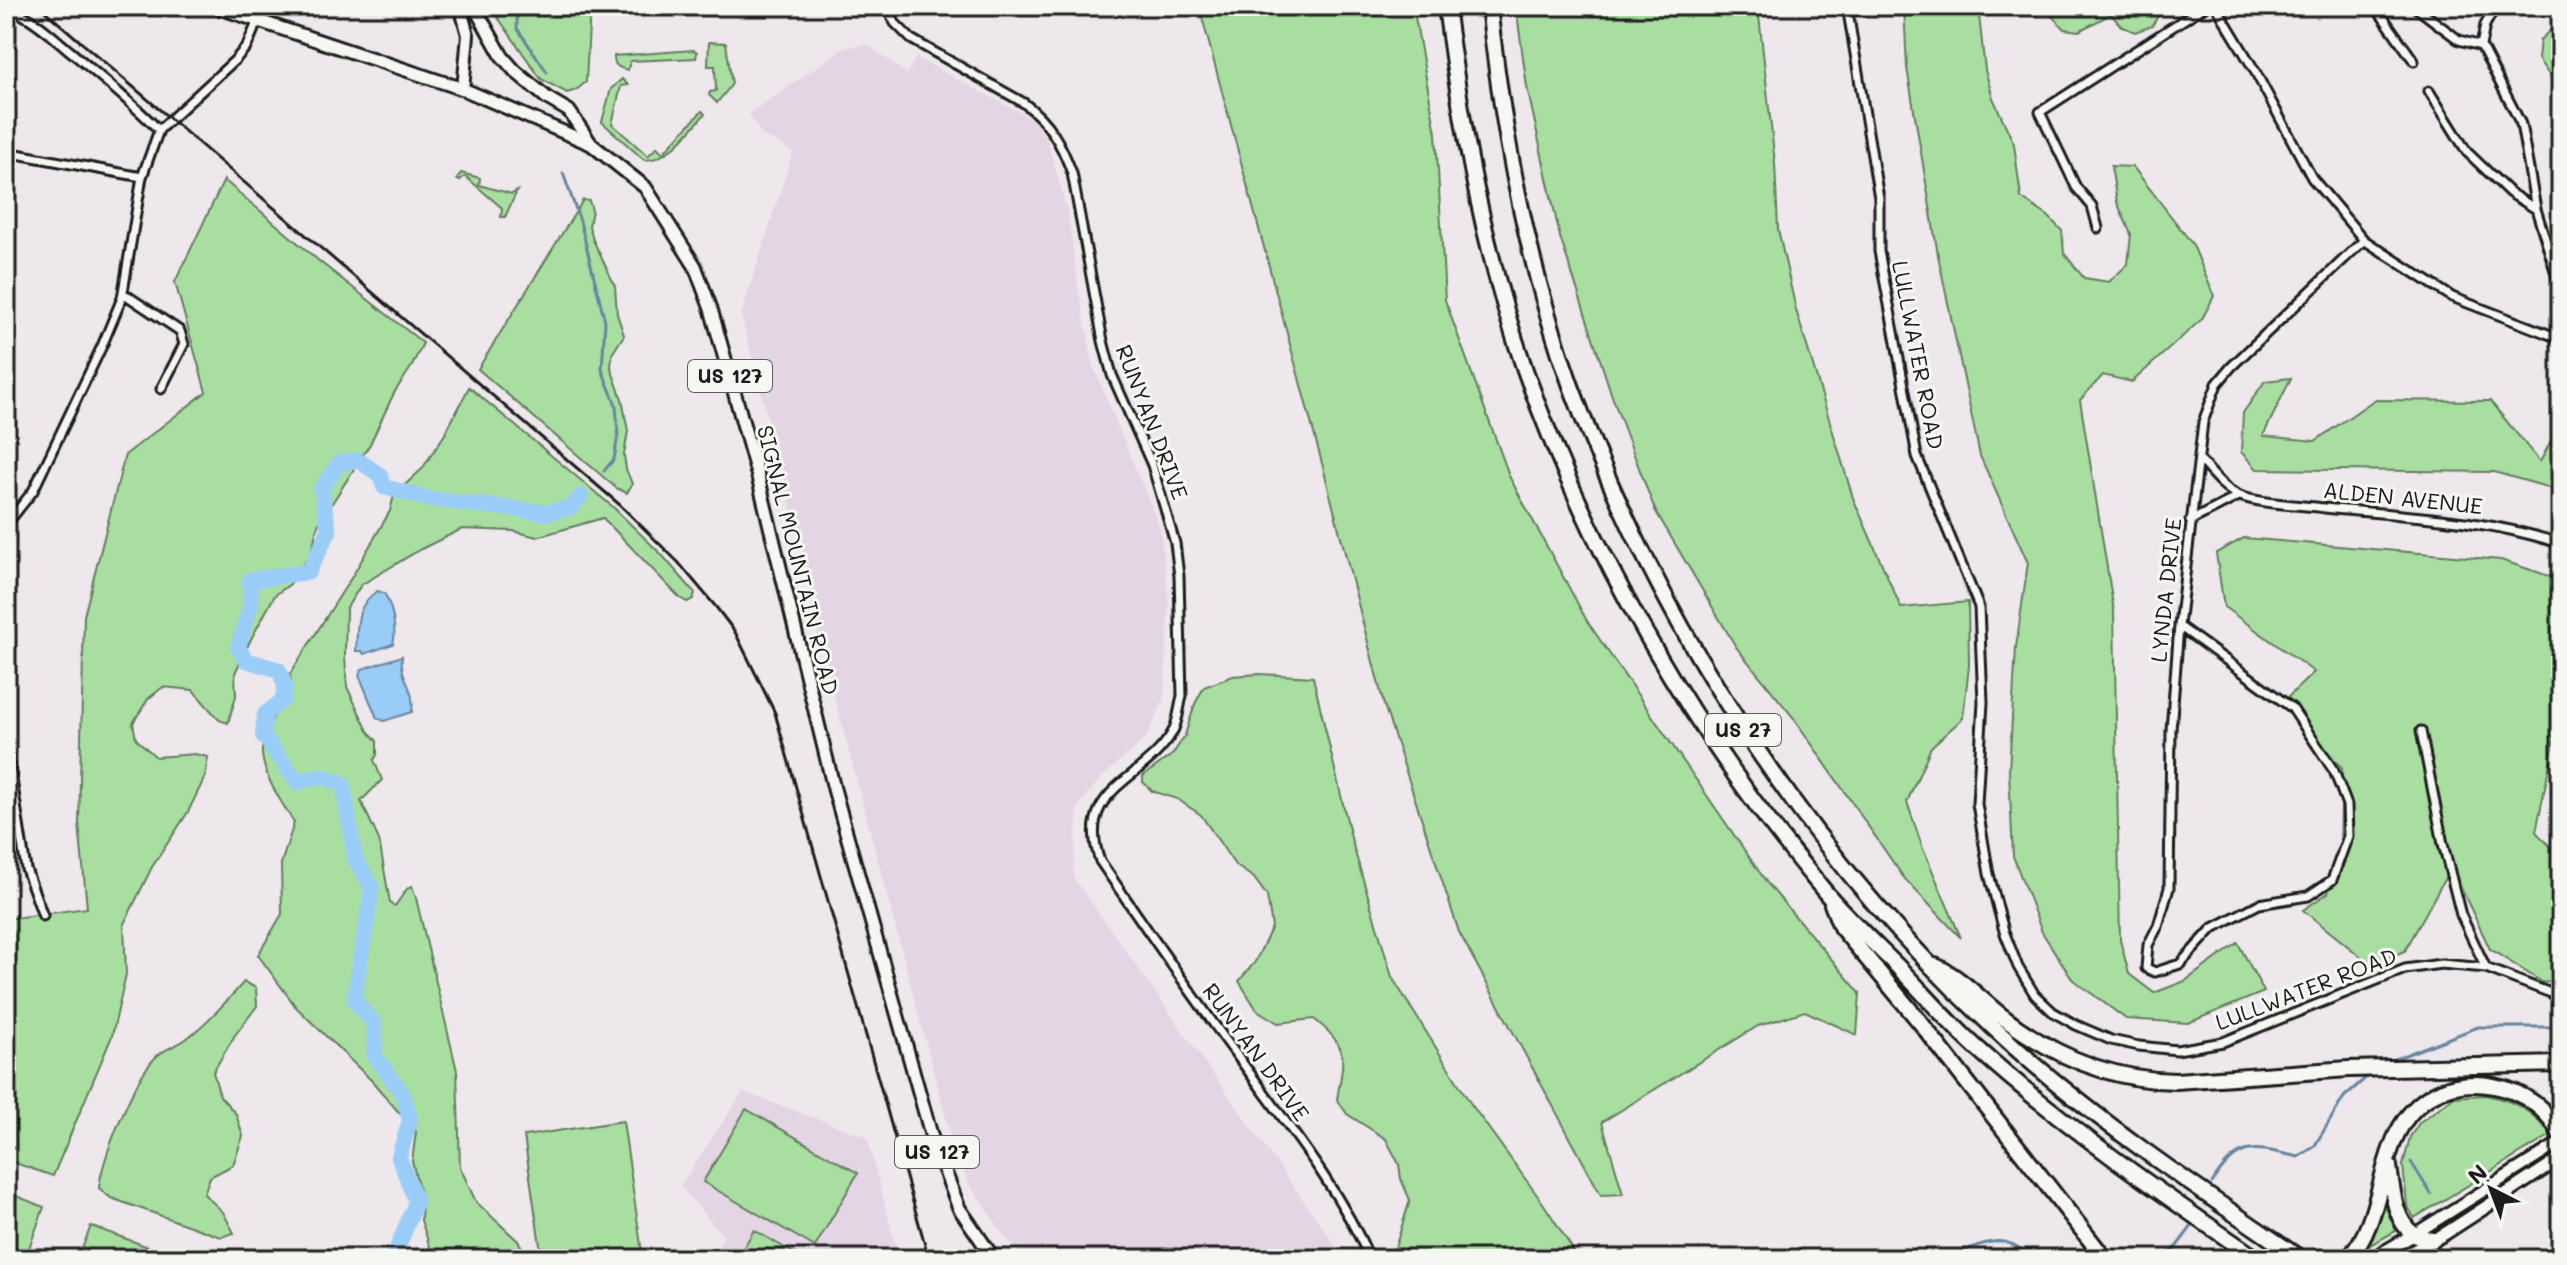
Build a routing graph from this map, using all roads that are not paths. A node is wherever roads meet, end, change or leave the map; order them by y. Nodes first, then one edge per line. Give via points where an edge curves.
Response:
1 (214, 6) edge
2 (460, 6) edge
3 (474, 6) edge
4 (886, 6) edge
5 (1446, 6) edge
6 (1489, 6) edge
7 (1847, 6) edge
8 (2205, 6) edge
9 (2216, 6) edge
10 (2375, 6) edge
11 (2414, 6) edge
12 (2496, 6) edge
13 (9, 9) dead end
14 (258, 20) junction
15 (2481, 46) junction
16 (2414, 61) dead end
17 (463, 89) junction
18 (2429, 91) dead end
19 (159, 130) junction
20 (591, 144) junction
21 (10, 153) edge
22 (142, 177) junction
23 (6, 182) edge
24 (2536, 209) junction
25 (2098, 228) dead end
26 (2364, 240) junction
27 (2561, 290) edge
28 (123, 293) junction
29 (2561, 339) edge
30 (161, 389) dead end
31 (2199, 459) junction
32 (2239, 496) junction
33 (2190, 521) junction
34 (6, 525) edge
35 (2561, 544) edge
36 (2179, 626) junction
37 (2421, 731) dead end
38 (6, 741) edge
39 (1828, 896) junction
40 (43, 916) dead end
41 (1926, 962) junction
42 (2486, 968) junction
43 (2561, 997) edge
44 (2561, 1064) edge
45 (2561, 1135) edge
46 (2561, 1142) edge
47 (2387, 1157) junction
48 (2561, 1158) edge
49 (2413, 1235) junction
50 (2433, 1240) junction
51 (994, 1259) edge
52 (1370, 1259) edge
53 (2105, 1259) edge
54 (2257, 1259) edge
55 (2301, 1259) edge
56 (2348, 1259) edge
57 (2372, 1259) edge
58 (2399, 1259) edge

1 - 14 main road, SIGNAL MOUNTAIN ROAD / US 127
2 - 17 main road via 468,35
3 - 20 main road via 502,56 569,111
4 - 52 street, RUNYAN DRIVE via 911,39 1041,116 1063,149 1112,375 1152,465 1179,576 1182,696 1172,733 1105,798 1095,818 1094,845 1173,968 1335,1193
5 - 39 highway, US 27 via 1479,206 1525,369 1551,436 1585,514 1672,679 1772,825
6 - 41 highway, US 27 via 1510,156 1545,303 1571,384 1626,517 1685,634 1750,740 1833,855
7 - 42 street, LULLWATER ROAD via 1879,198 1879,251 1917,456 1979,607 1983,702 1977,804 1992,888 2025,981 2053,1012 2076,1025 2111,1040 2177,1050 2223,1042 2405,969 2441,964
8 - 25 street via 2040,112 2076,187 2092,206
9 - 26 street via 2312,178
10 - 16 street
11 - 15 street via 2459,40
12 - 15 street
13 - 19 street via 39,25
14 - 17 main road, SIGNAL MOUNTAIN ROAD / US 127
14 - 19 street via 235,60
15 - 24 street via 2521,124
17 - 20 main road, SIGNAL MOUNTAIN ROAD / US 127
18 - 24 street via 2467,152 2510,193
19 - 22 street
20 - 51 main road, SIGNAL MOUNTAIN ROAD / US 127 via 645,187 695,266 711,309 834,789 932,1138 959,1208
21 - 22 street
21 - 23 street
22 - 28 street
24 - 27 street
26 - 29 street via 2452,297
26 - 31 street, LYNDA DRIVE via 2217,384 2203,422
28 - 30 street via 180,331 184,344
28 - 34 street via 33,491
31 - 32 street
31 - 33 street, LYNDA DRIVE
32 - 33 street
32 - 35 street, ALDEN AVENUE via 2490,526
33 - 36 street, LYNDA DRIVE
36 - 36 street, LYNDA DRIVE via 2292,708 2334,771 2347,805 2348,836 2332,880 2308,896 2259,904 2213,928 2180,964 2155,972 2146,968 2148,945 2169,888 2171,730
37 - 42 street via 2461,915
38 - 40 street via 26,869
39 - 53 highway via 1841,927
39 - 54 highway, US 27 via 1975,1046 2062,1121
41 - 44 highway via 1952,973 2001,1016 2047,1046 2104,1072 2144,1081
41 - 55 highway, US 27 via 2087,1106 2161,1164
42 - 43 street, LULLWATER ROAD
45 - 47 highway via 2546,1113 2521,1094 2492,1085 2459,1085 2426,1098 2396,1131
46 - 49 main road
47 - 49 highway via 2397,1207
47 - 56 highway via 2367,1233
48 - 50 main road
49 - 50 highway
49 - 57 main road
50 - 58 main road

